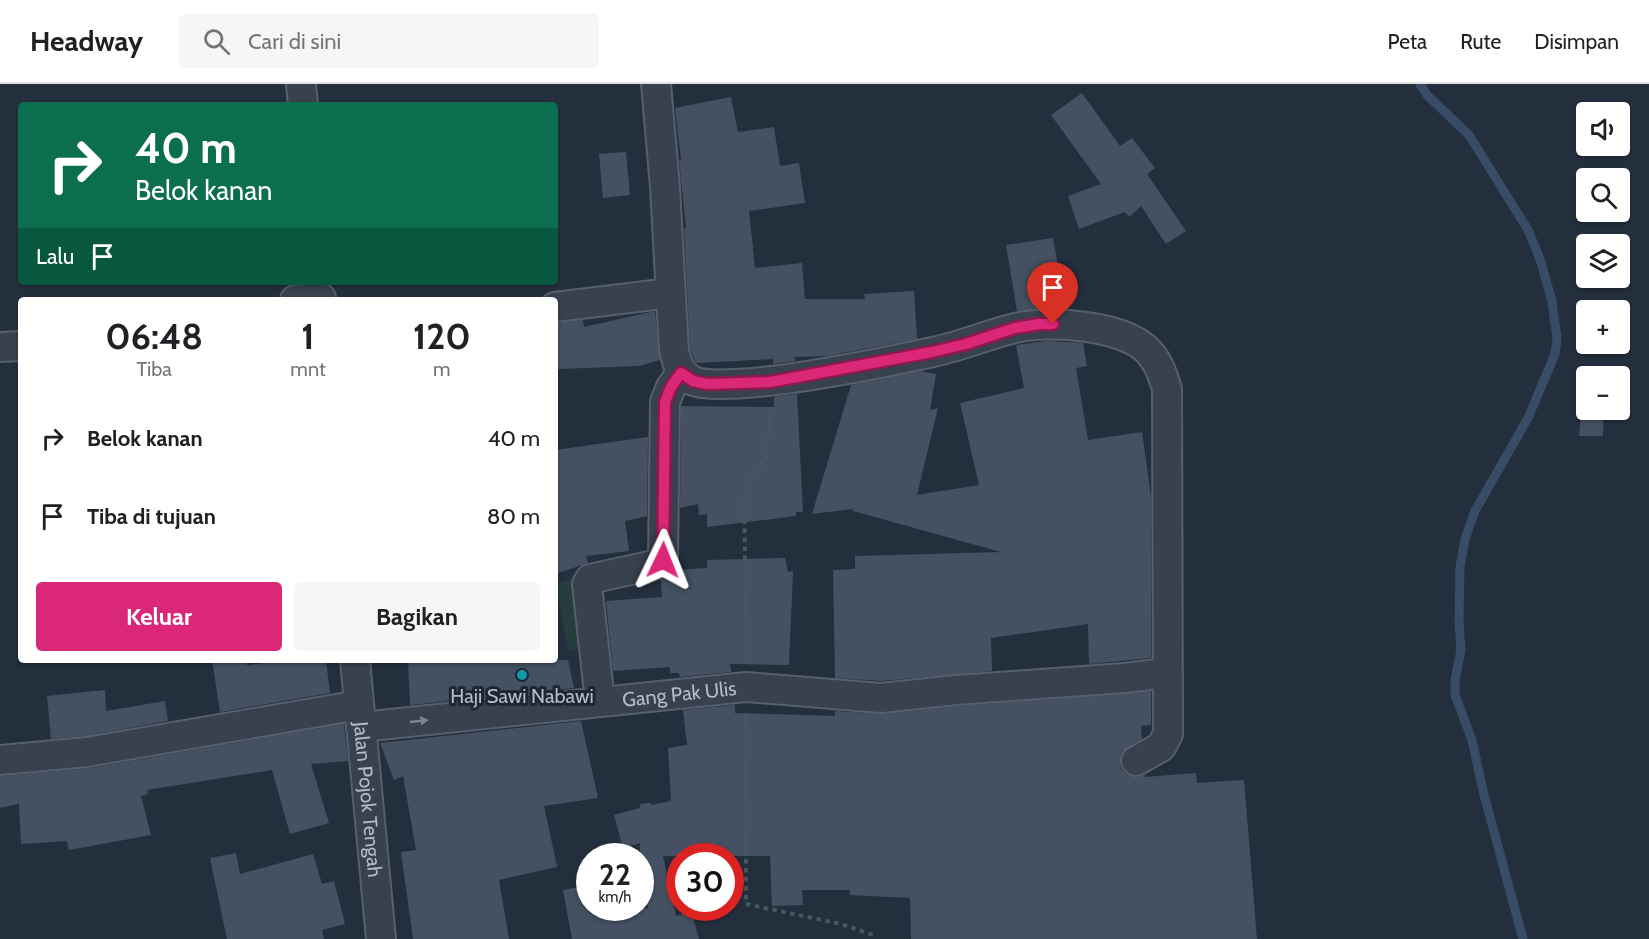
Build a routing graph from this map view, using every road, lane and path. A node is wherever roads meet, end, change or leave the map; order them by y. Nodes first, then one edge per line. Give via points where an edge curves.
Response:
1 (302, 84) edge
2 (656, 84) edge
3 (303, 102) edge
4 (670, 292) junction
5 (558, 307) edge
6 (18, 346) edge
7 (0, 347) edge
8 (681, 373) junction
9 (355, 663) edge
10 (1167, 673) junction
11 (600, 702) junction
12 (360, 716) junction
13 (0, 760) edge
14 (1136, 761) dead end
15 (381, 939) edge

1 - 3 street
2 - 4 street
4 - 5 street
4 - 8 street via 674,350
6 - 7 street
8 - 10 street via 707,384 770,382 932,352 1039,324 1067,324 1134,340 1149,352 1167,389
8 - 11 street via 665,402 663,560 590,579 587,584
9 - 12 street, Jalan Pojok Tengah
10 - 11 street, Gang Pak Ulis via 881,698 746,687
10 - 14 street via 1168,734 1161,747
12 -> 11 street, Gang Pak Ulis
12 - 13 street, Gang Pak Ulis
12 - 15 street, Jalan Pojok Tengah

